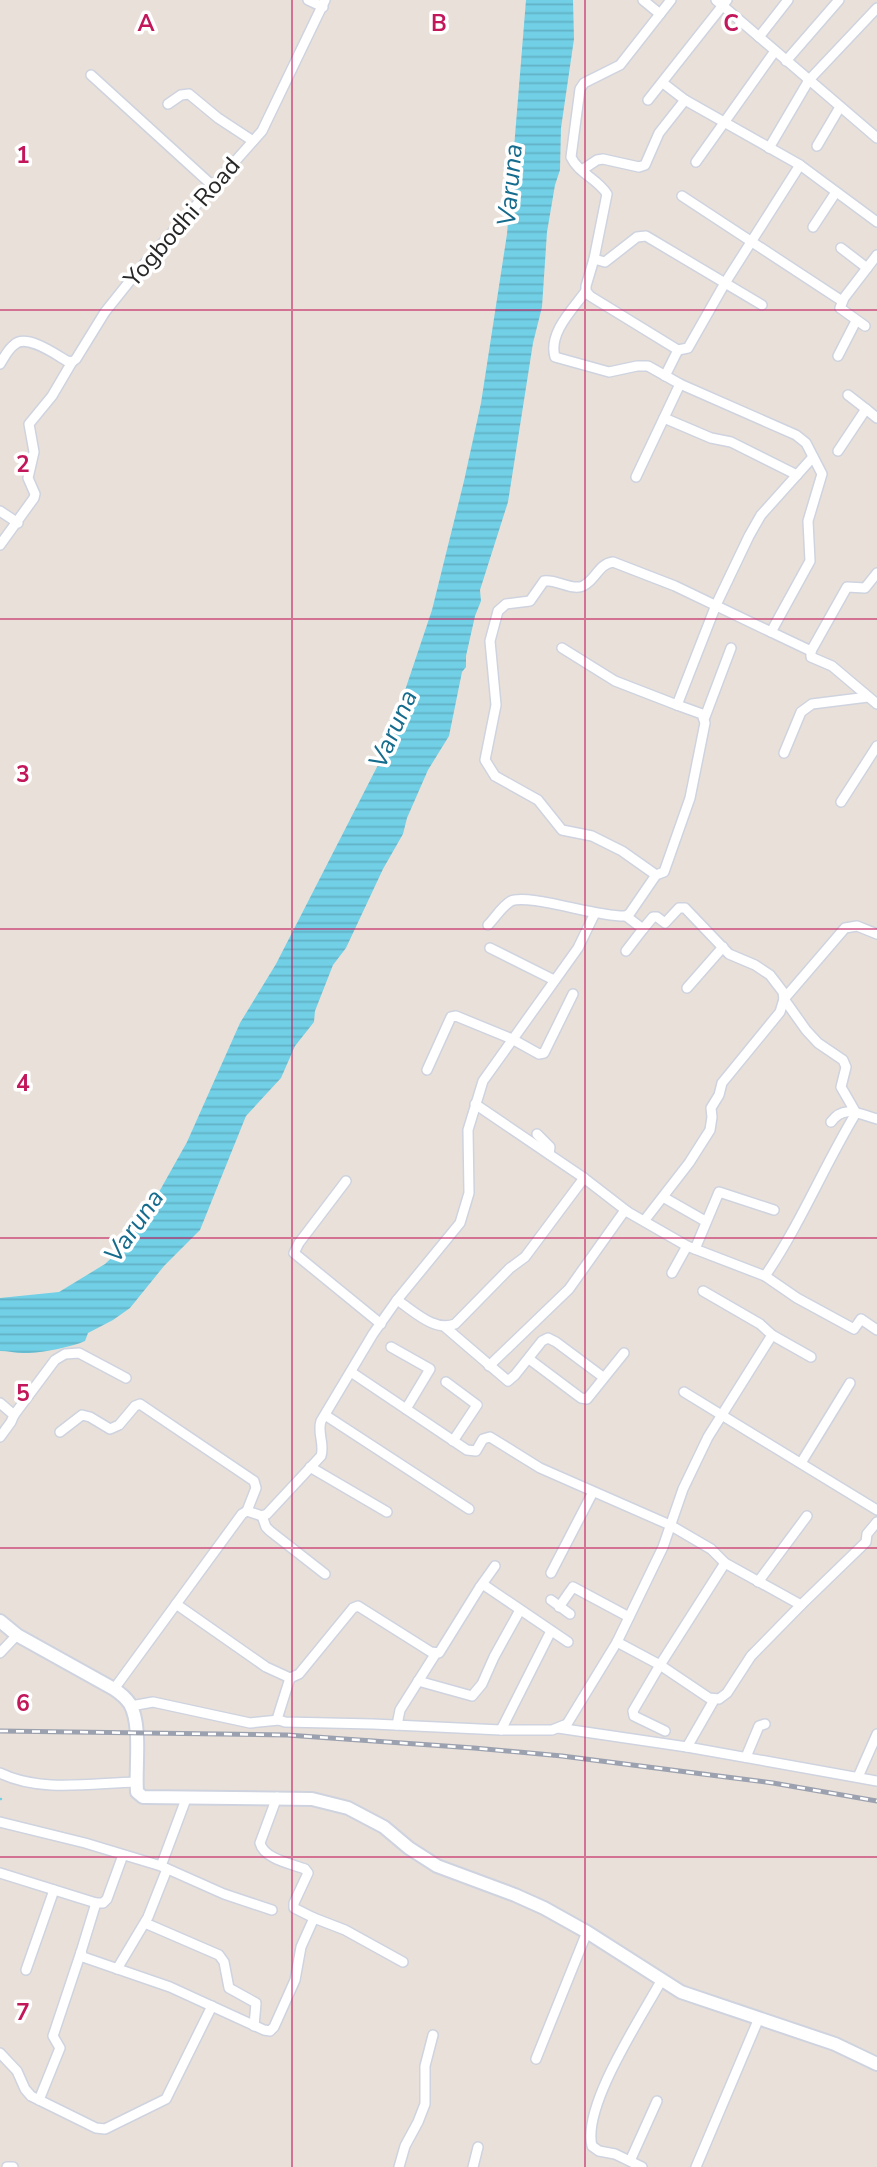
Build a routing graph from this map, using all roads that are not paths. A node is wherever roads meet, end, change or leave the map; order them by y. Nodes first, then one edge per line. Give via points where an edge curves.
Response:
1 (308, 0) edge
2 (643, 0) edge
3 (671, 0) edge
4 (788, 0) edge
5 (839, 0) edge
6 (722, 2) edge
7 (324, 4) edge
8 (877, 8) edge
9 (660, 14) junction
10 (759, 37) junction
11 (775, 51) junction
12 (786, 61) junction
13 (91, 75) dead end
14 (808, 80) junction
15 (663, 83) junction
16 (649, 100) dead end
17 (685, 100) junction
18 (168, 104) dead end
19 (840, 107) junction
20 (723, 123) junction
21 (877, 138) edge
22 (253, 141) junction
23 (817, 146) dead end
24 (769, 148) junction
25 (696, 162) dead end
26 (800, 165) junction
27 (582, 170) junction
28 (214, 187) junction
29 (836, 192) junction
30 (682, 196) dead end
31 (877, 222) edge
32 (813, 227) dead end
33 (751, 241) junction
34 (841, 248) dead end
35 (877, 255) edge
36 (594, 259) junction
37 (867, 268) junction
38 (725, 283) junction
39 (586, 291) junction
40 (842, 301) junction
41 (762, 305) dead end
42 (678, 350) junction
43 (838, 356) dead end
44 (72, 362) junction
45 (0, 364) edge
46 (665, 376) junction
47 (680, 384) junction
48 (848, 395) dead end
49 (866, 409) junction
50 (664, 418) junction
51 (877, 418) edge
52 (838, 451) dead end
53 (813, 457) junction
54 (797, 475) junction
55 (636, 477) dead end
56 (0, 511) edge
57 (18, 523) junction
58 (0, 545) edge
59 (877, 573) edge
60 (716, 605) junction
61 (771, 632) junction
62 (562, 648) dead end
63 (731, 648) dead end
64 (811, 651) junction
65 (868, 697) junction
66 (877, 704) edge
67 (677, 705) junction
68 (705, 717) junction
69 (877, 746) edge
70 (784, 753) dead end
71 (841, 802) dead end
72 (656, 875) junction
73 (594, 913) junction
74 (626, 916) junction
75 (488, 925) dead end
76 (643, 929) junction
77 (877, 934) edge
78 (723, 947) junction
79 (490, 948) dead end
80 (626, 951) dead end
81 (554, 980) junction
82 (687, 988) dead end
83 (573, 994) dead end
84 (784, 999) junction
85 (512, 1039) junction
86 (427, 1070) dead end
87 (475, 1104) junction
88 (856, 1113) junction
89 (877, 1119) edge
90 (831, 1122) dead end
91 (537, 1134) dead end
92 (549, 1154) junction
93 (584, 1178) junction
94 (346, 1181) dead end
95 (663, 1197) junction
96 (774, 1210) dead end
97 (628, 1212) junction
98 (705, 1220) junction
99 (644, 1221) junction
100 (691, 1247) junction
101 (672, 1273) dead end
102 (765, 1276) junction
103 (703, 1291) dead end
104 (397, 1300) junction
105 (381, 1324) junction
106 (445, 1327) junction
107 (877, 1330) edge
108 (772, 1335) junction
109 (391, 1347) dead end
110 (624, 1353) dead end
111 (811, 1357) dead end
112 (529, 1359) junction
113 (489, 1366) junction
114 (351, 1372) junction
115 (603, 1377) junction
116 (126, 1378) dead end
117 (446, 1382) dead end
118 (850, 1383) dead end
119 (684, 1392) dead end
120 (0, 1403) edge
121 (406, 1409) junction
122 (14, 1415) junction
123 (325, 1415) junction
124 (722, 1415) junction
125 (60, 1432) dead end
126 (0, 1437) edge
127 (453, 1441) junction
128 (801, 1463) junction
129 (310, 1467) junction
130 (593, 1492) junction
131 (469, 1509) dead end
132 (877, 1510) edge
133 (247, 1511) junction
134 (387, 1512) dead end
135 (262, 1516) junction
136 (807, 1516) dead end
137 (877, 1522) edge
138 (670, 1525) junction
139 (725, 1563) junction
140 (495, 1566) dead end
141 (551, 1573) dead end
142 (325, 1574) dead end
143 (758, 1582) junction
144 (480, 1587) junction
145 (551, 1600) dead end
146 (176, 1604) junction
147 (801, 1605) junction
148 (559, 1607) junction
149 (520, 1610) junction
150 (570, 1614) dead end
151 (629, 1617) junction
152 (0, 1621) edge
153 (551, 1631) junction
154 (17, 1635) junction
155 (568, 1642) dead end
156 (617, 1642) junction
157 (0, 1653) edge
158 (436, 1653) junction
159 (660, 1665) junction
160 (290, 1678) junction
161 (418, 1681) junction
162 (114, 1689) junction
163 (714, 1700) junction
164 (131, 1706) junction
165 (279, 1720) junction
166 (765, 1724) dead end
167 (397, 1725) junction
168 (558, 1728) junction
169 (501, 1730) junction
170 (665, 1731) dead end
171 (877, 1734) edge
172 (687, 1747) junction
173 (746, 1757) junction
174 (0, 1773) edge
175 (858, 1777) junction
176 (877, 1781) edge
177 (136, 1782) junction
178 (277, 1797) junction
179 (186, 1799) junction
180 (0, 1822) edge
181 (123, 1855) junction
182 (164, 1868) junction
183 (0, 1873) edge
184 (54, 1890) junction
185 (96, 1903) junction
186 (272, 1910) dead end
187 (314, 1918) junction
188 (145, 1923) junction
189 (587, 1933) junction
190 (81, 1952) junction
191 (403, 1962) dead end
192 (117, 1969) junction
193 (26, 1970) dead end
194 (661, 1981) junction
195 (212, 2006) junction
196 (759, 2018) junction
197 (254, 2026) junction
198 (433, 2035) dead end
199 (0, 2053) edge
200 (536, 2059) dead end
201 (877, 2064) edge
202 (39, 2101) junction
203 (657, 2101) dead end
204 (478, 2147) dead end
205 (630, 2161) junction
206 (7, 2167) edge
207 (13, 2167) edge
208 (398, 2167) edge
209 (473, 2167) edge
210 (642, 2167) edge
211 (696, 2167) edge

1 - 7 street
2 - 9 street
3 - 9 street
4 - 10 street
5 - 12 street
6 - 10 street
6 - 15 street
7 - 22 street, Yogbodhi Road via 267,122
8 - 14 street
9 - 27 street via 620,65 580,89 570,157
10 - 11 street
11 - 12 street
11 - 20 street
12 - 14 street
13 - 28 street
14 - 19 street
14 - 24 street
15 - 16 street
15 - 17 street
17 - 20 street
17 - 27 street via 659,133 645,165 603,159
18 - 22 street via 189,94
19 - 21 street
19 - 23 street
20 - 24 street
20 - 25 street
22 - 28 street, Yogbodhi Road
24 - 26 street
26 - 29 street
26 - 33 street
27 - 36 street via 607,194
28 - 44 street, Yogbodhi Road via 136,272
29 - 31 street
29 - 32 street
30 - 33 street
33 - 38 street
33 - 40 street
34 - 37 street
35 - 37 street
36 - 38 street via 605,261 637,237 646,236
36 - 39 street
37 - 40 street
38 - 41 street
38 - 42 street via 688,348
39 - 42 street
39 - 46 street via 559,328 555,357 609,372 643,365
40 - 43 street via 840,308 860,323
42 - 46 street
44 - 45 street via 21,341
44 - 57 street, Yogbodhi Road via 29,424 34,452 28,478 35,494
46 - 47 street
47 - 50 street
47 - 53 street via 796,435
48 - 49 street
49 - 51 street
49 - 52 street
50 - 54 street via 731,442
50 - 55 street
53 - 54 street
53 - 61 street via 822,474 808,521 810,561
54 - 60 street via 761,514
56 - 57 street
57 - 58 street
59 - 64 street via 864,588 847,587
60 - 61 street
60 - 67 street
60 - 72 street via 609,562 584,586 544,581 530,601 501,606 490,641 496,700 485,755 490,772 537,800 562,830 592,836
61 - 64 street
62 - 67 street via 615,681
63 - 68 street
64 - 65 street via 811,657 832,666
65 - 66 street
65 - 70 street via 807,706
67 - 68 street
68 - 72 street via 690,798 664,872
69 - 71 street
72 - 74 street
73 - 74 street
73 - 75 street via 514,900
73 - 81 street via 578,947
74 - 76 street
76 - 78 street via 653,917 665,923 683,908
76 - 80 street
77 - 84 street via 857,926 845,928
78 - 82 street
78 - 84 street via 770,975
79 - 81 street
81 - 85 street
83 - 85 street via 546,1052 539,1054
84 - 88 street via 818,1043 843,1060 846,1067 841,1087
84 - 95 street via 776,1017 722,1083 711,1108 710,1130
85 - 86 street via 451,1017
85 - 87 street via 483,1081
87 - 92 street
87 - 104 street via 468,1130 469,1193 460,1223
88 - 89 street
88 - 90 street via 841,1112
88 - 102 street
91 - 92 street via 550,1147
92 - 93 street
93 - 97 street
93 - 106 street via 525,1257 455,1324
94 - 105 street via 294,1253
95 - 98 street
95 - 99 street
96 - 98 street via 719,1192
97 - 99 street
97 - 113 street via 569,1289
98 - 100 street
99 - 100 street
100 - 101 street
100 - 102 street
102 - 107 street via 854,1329 861,1319
103 - 108 street
104 - 105 street
104 - 106 street
105 - 114 street
106 - 113 street
108 - 111 street
108 - 124 street
109 - 121 street via 430,1369
110 - 115 street
112 - 113 street via 510,1381
112 - 115 street via 548,1338
112 - 115 street via 584,1399
114 - 121 street
114 - 123 street
116 - 122 street via 79,1353 65,1354 55,1360
117 - 127 street via 477,1405
118 - 128 street
119 - 124 street
120 - 122 street
121 - 127 street
122 - 126 street
123 - 129 street via 319,1427 323,1450
123 - 131 street
124 - 128 street
124 - 138 street via 689,1475
125 - 133 street via 82,1415 116,1428 135,1406 145,1406 254,1481 256,1488
127 - 130 street via 473,1452 483,1439 491,1437
128 - 132 street
129 - 134 street
129 - 135 street
130 - 138 street
130 - 141 street
133 - 135 street
133 - 146 street
135 - 142 street via 266,1527
136 - 143 street
137 - 147 street via 866,1542
138 - 139 street via 711,1549
138 - 151 street
139 - 143 street
139 - 159 street
140 - 144 street
143 - 147 street
144 - 149 street via 487,1586
144 - 158 street
145 - 148 street
146 - 160 street via 266,1667
146 - 162 street
147 - 163 street via 751,1656 727,1693
148 - 150 street
148 - 151 street via 573,1587
149 - 153 street
149 - 161 street via 472,1696
151 - 156 street
152 - 154 street
153 - 155 street
153 - 169 street
154 - 157 street
154 - 162 street
156 - 159 street
156 - 168 street via 571,1719
158 - 160 street via 358,1606 299,1674
158 - 161 street
159 - 163 street
159 - 170 street via 633,1711 634,1716
160 - 165 street
161 - 167 street via 400,1710
162 - 164 street
163 - 172 street
164 - 165 street via 153,1702 250,1723
164 - 177 street via 136,1725
165 - 167 street
166 - 173 street via 759,1726
167 - 169 street
168 - 169 street
168 - 172 street
171 - 175 street
172 - 173 street
173 - 175 street
174 - 177 street via 47,1785
175 - 176 street
177 - 179 street via 143,1797
178 - 179 street
178 - 187 street via 261,1849 305,1869 308,1873 294,1908
178 - 189 street via 312,1799 361,1814 437,1866 515,1895
179 - 182 street
180 - 181 street
181 - 182 street
181 - 185 street via 107,1899
182 - 186 street
182 - 188 street
183 - 184 street
184 - 185 street
184 - 193 street
185 - 190 street
187 - 191 street
187 - 197 street via 301,1947 295,1980 274,2027 270,2031
188 - 192 street
188 - 197 street via 219,1955 229,1988 256,2003
189 - 194 street
189 - 200 street
190 - 192 street via 83,1957
190 - 202 street via 52,2036 60,2048
192 - 195 street
194 - 196 street via 689,1996
194 - 205 street via 593,2114 592,2146
195 - 197 street
195 - 202 street via 169,2094 160,2102 105,2129
196 - 201 street
196 - 211 street
198 - 208 street via 425,2066 425,2104
199 - 202 street
203 - 205 street
204 - 209 street
205 - 210 street
206 - 207 street

